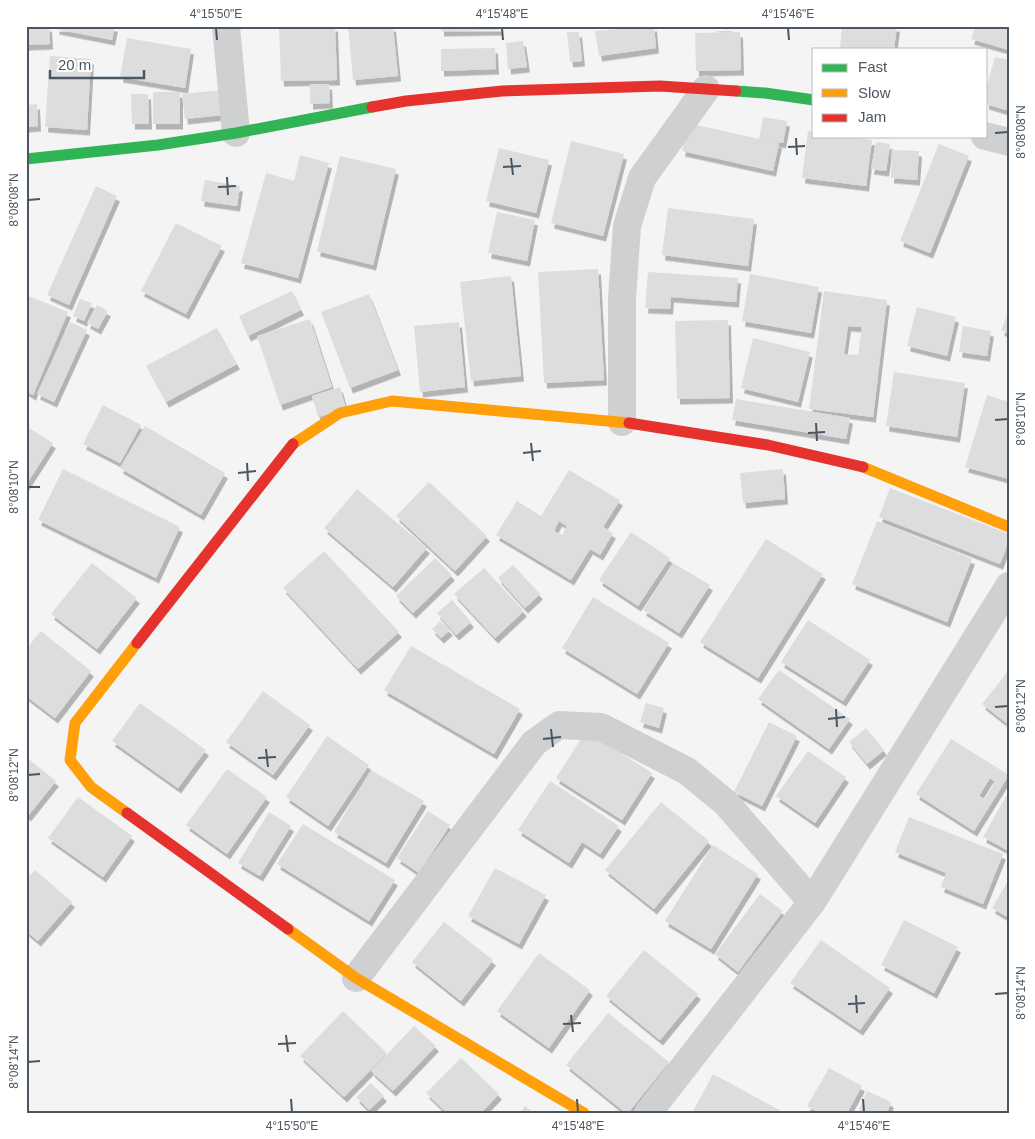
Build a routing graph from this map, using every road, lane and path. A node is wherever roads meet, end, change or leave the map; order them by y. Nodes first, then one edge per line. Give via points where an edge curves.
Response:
1 (226, 26) edge
2 (706, 89) junction
3 (812, 100) edge
4 (236, 133) junction
5 (26, 159) edge
6 (622, 422) junction
7 (1009, 527) edge
8 (1009, 586) edge
9 (812, 902) junction
10 (356, 978) junction
11 (584, 1113) edge
12 (648, 1113) edge

1 - 4 street
2 - 3 street
2 - 4 street via 660,86 502,91 406,100
2 - 6 street via 642,178 626,226 622,299
4 - 5 street
6 - 7 street via 768,445 866,468
6 - 10 street via 392,401 340,413 292,444 74,723 70,760 91,787
8 - 9 street
9 - 10 street via 726,804 687,770 601,727 559,725 534,743
9 - 12 street
10 - 11 street

